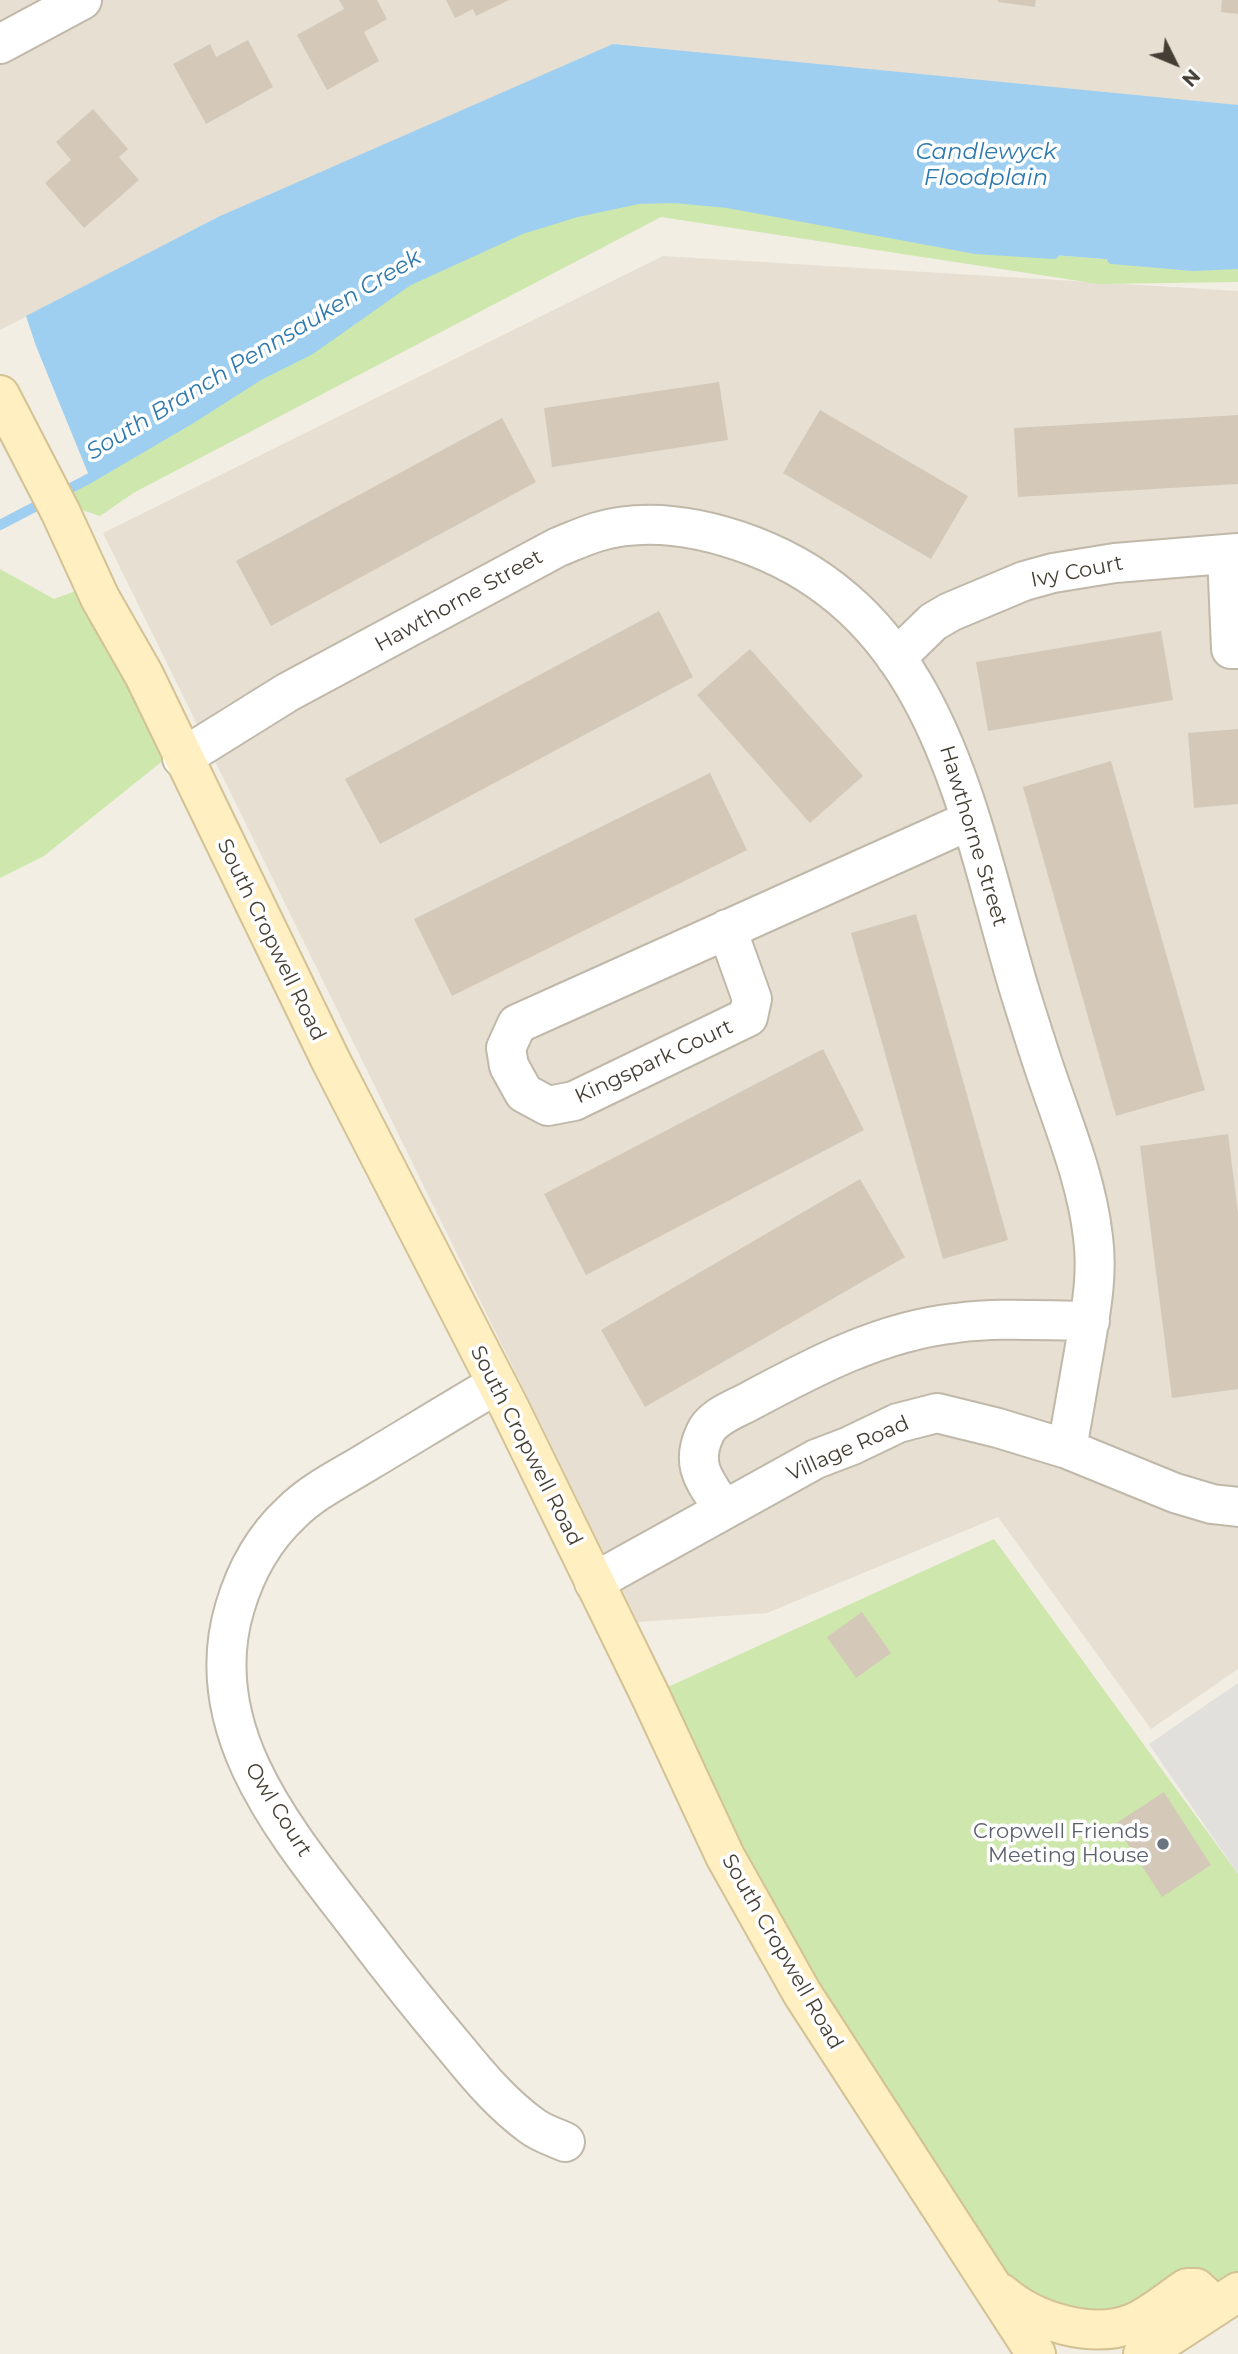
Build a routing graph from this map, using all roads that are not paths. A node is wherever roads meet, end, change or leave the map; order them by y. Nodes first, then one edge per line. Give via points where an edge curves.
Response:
1 (82, 0) edge
2 (0, 44) edge
3 (0, 395) edge
4 (1233, 553) edge
5 (1238, 649) edge
6 (896, 658) junction
7 (182, 758) junction
8 (971, 820) junction
9 (727, 929) junction
10 (1090, 1321) junction
11 (496, 1384) junction
12 (1068, 1448) junction
13 (1238, 1507) edge
14 (724, 1510) junction
15 (594, 1582) junction
16 (565, 2143) dead end
17 (992, 2285) junction
18 (1227, 2299) edge
19 (1036, 2354) edge
20 (1143, 2354) edge

1 - 2 street
3 - 7 street, South Cropwell Road
4 - 5 street via 1231,649
4 - 6 street, Ivy Court via 1115,563 1024,581 933,622
6 - 7 street, Hawthorne Street via 874,629 826,586 762,550 724,535 684,527 641,525 598,531 558,547 288,692
6 - 8 street, Hawthorne Street via 945,744
7 - 11 street, South Cropwell Road
8 - 9 street, Kingspark Court
8 - 10 street, Hawthorne Street via 1087,1201 1096,1275
9 - 9 street, Kingspark Court via 517,1024 506,1048 509,1066 524,1093 548,1107 574,1101 748,1017 752,999
10 - 12 street, Hawthorne Street
10 - 14 street via 955,1323 890,1337 770,1389 726,1413 706,1431 699,1473
11 - 15 street, South Cropwell Road
11 - 16 street, Owl Court via 321,1488 291,1512 264,1541 244,1579 231,1621 226,1666 230,1710 243,1755 293,1840 380,1955 506,2106 534,2128
12 - 13 street, Village Road via 1175,1493
12 - 14 street, Village Road via 937,1413 898,1423 816,1459
14 - 15 street, Village Road
15 - 17 street, South Cropwell Road via 725,1856 796,1982
17 - 18 street via 1020,2308 1085,2328 1112,2329 1134,2323 1187,2288
17 - 19 street, South Cropwell Road
18 - 20 street

